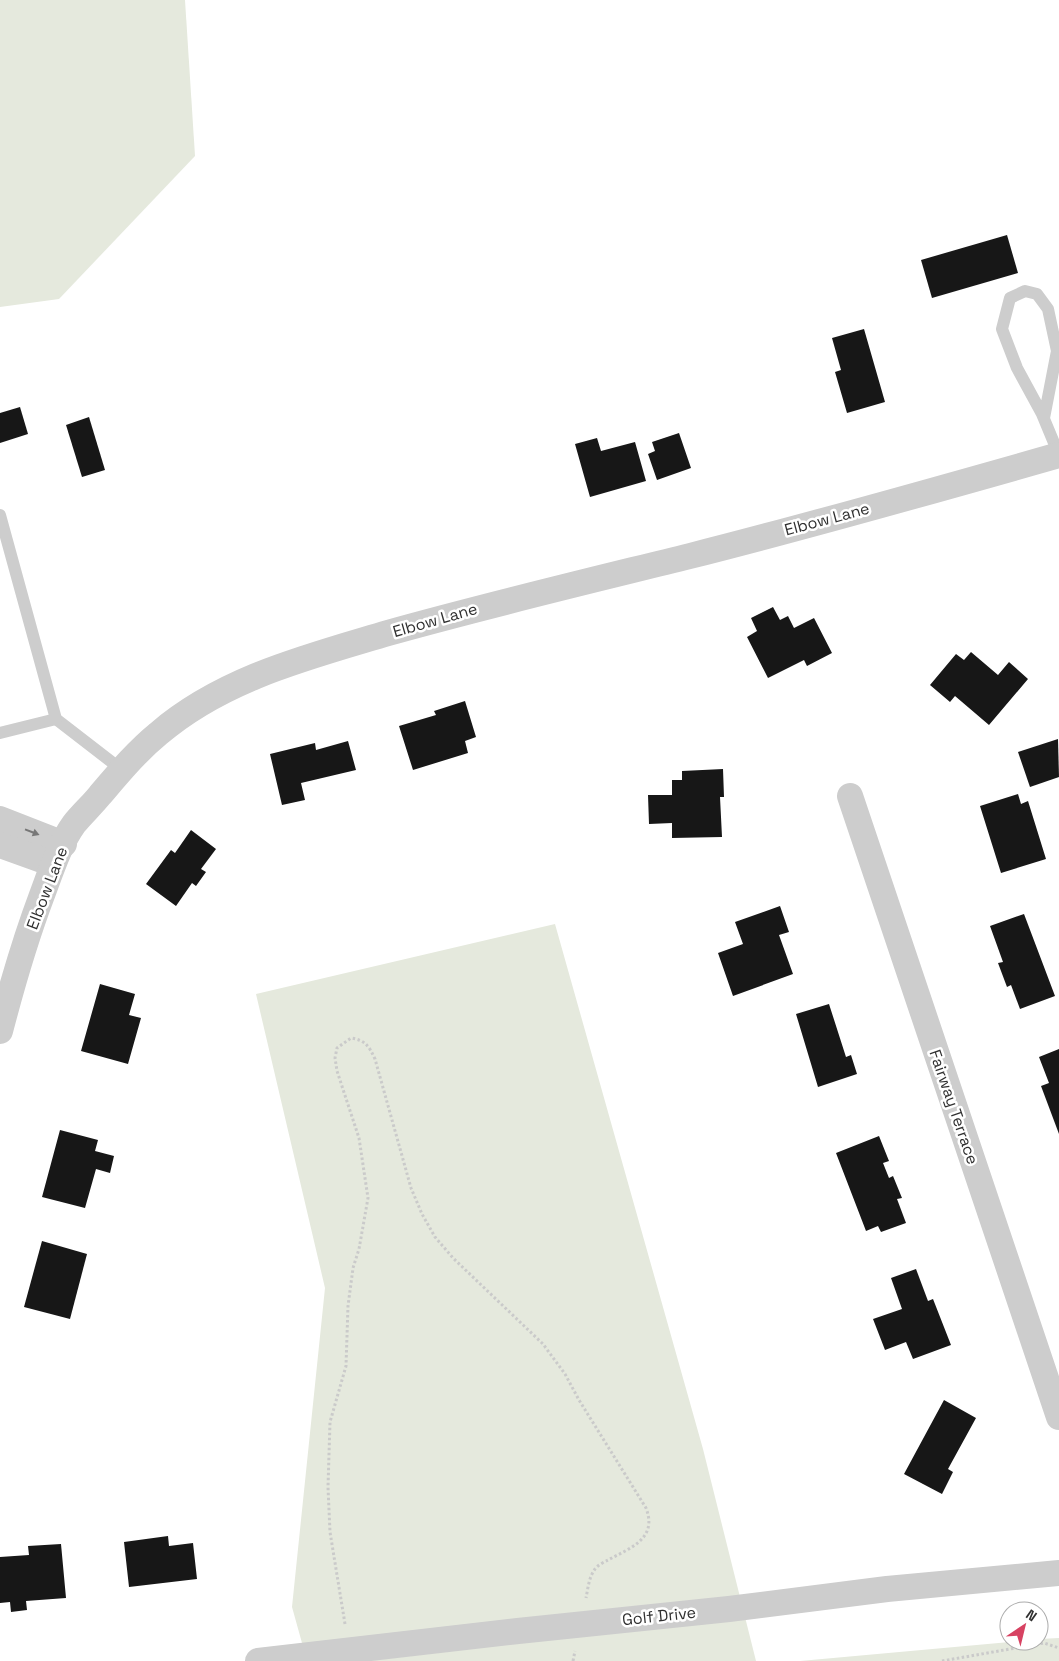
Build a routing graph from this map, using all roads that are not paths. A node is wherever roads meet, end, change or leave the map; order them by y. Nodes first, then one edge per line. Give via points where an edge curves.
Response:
1 (1044, 418) junction
2 (1059, 455) edge
3 (0, 515) edge
4 (56, 719) junction
5 (0, 733) edge
6 (122, 770) junction
7 (850, 796) dead end
8 (0, 819) edge
9 (0, 845) edge
10 (58, 854) junction
11 (0, 1032) edge
12 (1059, 1417) edge
13 (1059, 1573) edge
14 (258, 1661) edge

1 - 1 lane via 1017,368 1002,329 1010,298 1025,291 1037,294 1048,309 1057,351
1 - 2 lane
2 - 6 street, Elbow Lane via 714,550 467,610 302,658 263,672 202,702 160,731
3 - 4 lane
4 - 5 lane
4 - 6 lane
6 - 10 street, Elbow Lane via 74,825
7 - 12 street, Fairway Terrace
8 -> 10 street
9 - 10 street
10 - 11 street, Elbow Lane via 13,982
13 - 14 street, Golf Drive

